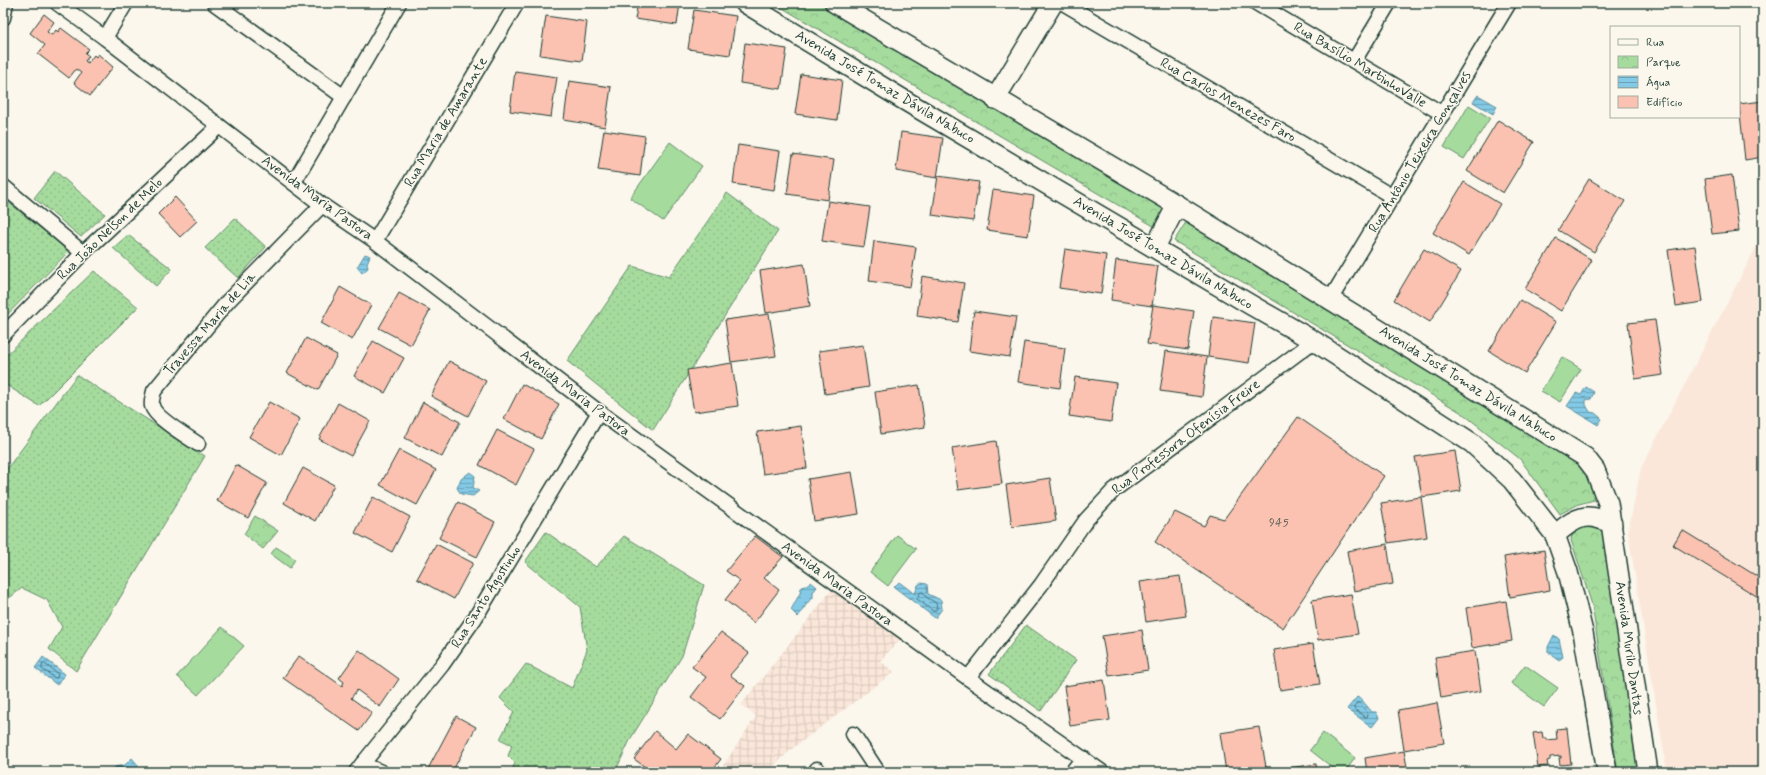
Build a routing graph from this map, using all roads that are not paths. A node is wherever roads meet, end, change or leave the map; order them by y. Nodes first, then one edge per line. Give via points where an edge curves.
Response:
1 (6, 3) edge
2 (57, 3) edge
3 (126, 3) edge
4 (214, 3) edge
5 (399, 3) edge
6 (517, 3) edge
7 (745, 3) edge
8 (835, 3) edge
9 (1256, 3) edge
10 (1389, 3) edge
11 (1509, 3) edge
12 (1051, 5) edge
13 (1278, 9) edge
14 (3, 18) edge
15 (106, 38) junction
16 (1354, 60) junction
17 (344, 97) junction
18 (995, 99) junction
19 (1443, 114) junction
20 (219, 126) junction
21 (294, 182) junction
22 (3, 186) edge
23 (1393, 197) junction
24 (322, 205) junction
25 (1177, 205) junction
26 (375, 241) junction
27 (1155, 247) junction
28 (83, 253) junction
29 (1330, 300) junction
30 (3, 335) edge
31 (1314, 341) junction
32 (599, 412) junction
33 (198, 444) dead end
34 (1612, 524) junction
35 (1555, 535) junction
36 (968, 678) junction
37 (853, 734) dead end
38 (1083, 758) junction
39 (359, 768) edge
40 (381, 772) edge
41 (878, 772) edge
42 (1072, 772) edge
43 (1102, 772) edge
44 (1607, 772) edge
45 (1648, 772) edge

1 - 14 street
2 - 15 street, Avenida Maria Pastora
3 - 15 street
4 - 17 street
5 - 17 street
6 - 26 street, Rua Maria de Amarante
7 - 27 main road, Avenida José Tomaz Dávila Nabuco via 904,100
8 - 18 main road, Avenida José Tomaz Dávila Nabuco
9 - 13 street, Rua Basílio MartinhoValle
10 - 16 street
11 - 19 street, Rua Antônio Teixeira Gonçalves
12 - 18 main road
12 - 23 street, Rua Carlos Menezes Faro
13 - 16 street, Rua Basílio MartinhoValle
15 - 20 street, Avenida Maria Pastora
16 - 19 street, Rua Basílio MartinhoValle
17 - 21 street
18 - 25 main road, Avenida José Tomaz Dávila Nabuco
19 - 23 street, Rua Antônio Teixeira Gonçalves
20 - 21 street, Avenida Maria Pastora
20 - 28 street, Rua João Nelson de Melo
21 - 24 street, Avenida Maria Pastora
22 - 28 street
23 - 29 street, Rua Antônio Teixeira Gonçalves
24 - 26 street, Avenida Maria Pastora
24 - 33 street, Travessa Maria de Lia via 228,301 154,391 152,408
25 - 27 main road
25 - 29 main road, Avenida José Tomaz Dávila Nabuco
26 - 32 street, Avenida Maria Pastora
27 - 31 main road, Avenida José Tomaz Dávila Nabuco
28 - 30 street, Rua João Nelson de Melo
29 - 34 main road, Avenida José Tomaz Dávila Nabuco via 1585,457 1601,481
31 - 35 main road, Avenida José Tomaz Dávila Nabuco via 1472,443 1498,475 1512,480
31 - 36 street, Rua Professora Ofenísia Freire via 1114,490 1086,520 1041,585
32 - 36 street, Avenida Maria Pastora
32 - 39 street, Rua Santo Agostinho via 475,618 442,665
34 - 35 main road via 1595,516 1584,518 1572,522
34 - 45 main road, Avenida Murilo Dantas
35 - 44 main road via 1568,572 1582,632
36 - 38 street, Avenida Maria Pastora
37 - 41 street
38 - 42 street
38 - 43 street, Avenida Maria Pastora
39 - 40 street

